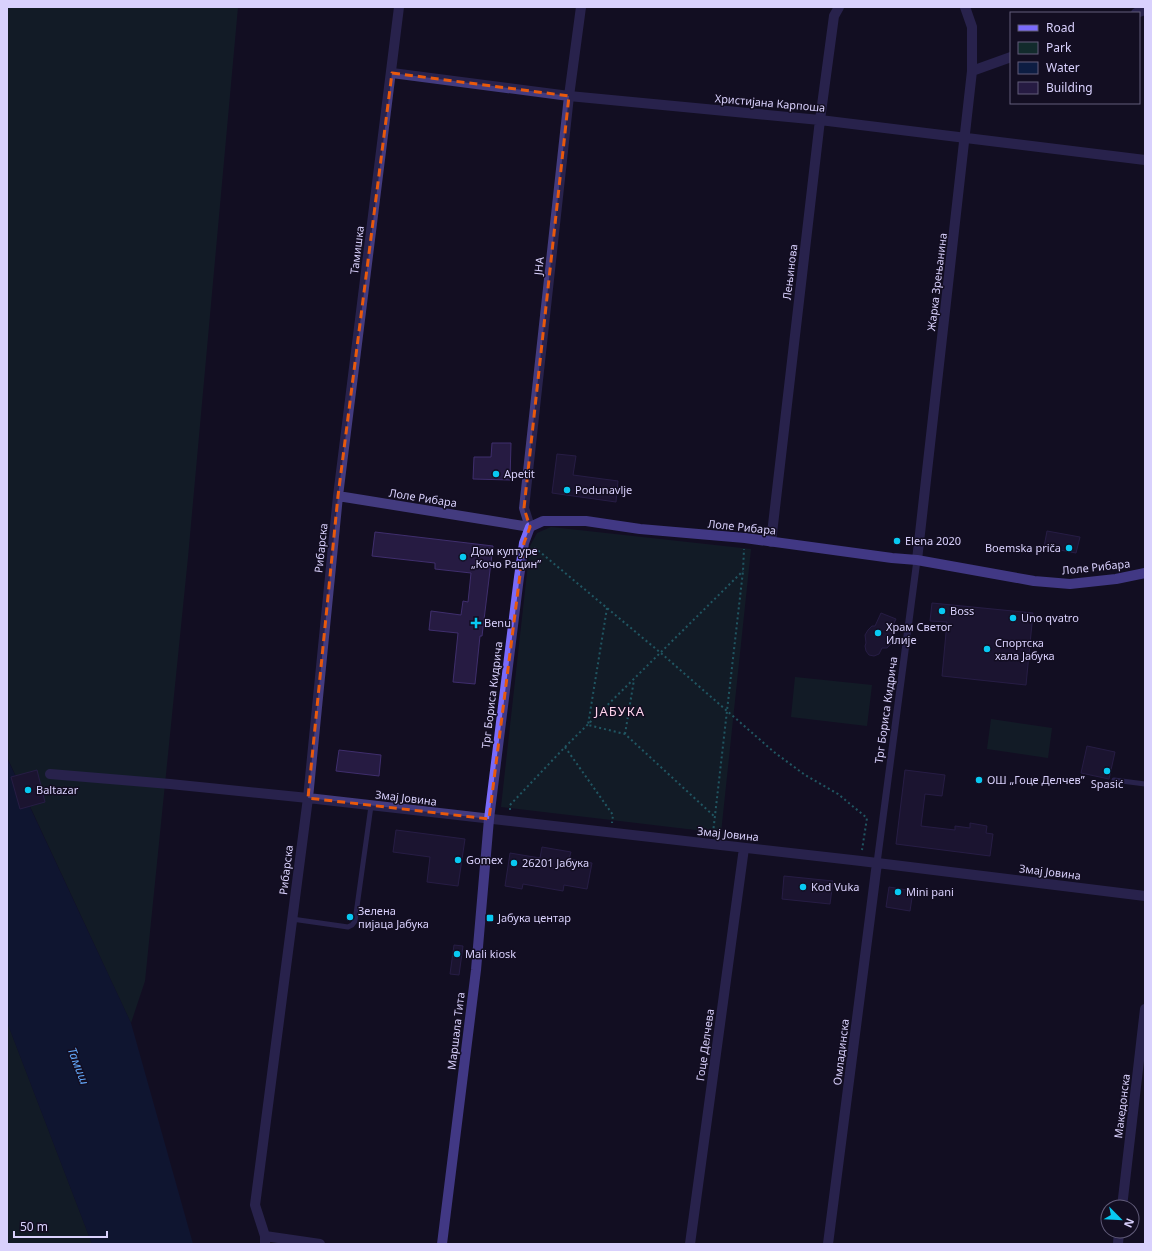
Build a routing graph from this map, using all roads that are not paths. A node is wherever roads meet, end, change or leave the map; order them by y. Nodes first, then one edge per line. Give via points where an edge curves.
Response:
1 (399, 7) edge
2 (581, 7) edge
3 (839, 7) edge
4 (965, 7) edge
5 (1010, 57) edge
6 (972, 71) junction
7 (392, 73) junction
8 (569, 96) junction
9 (820, 120) junction
10 (965, 137) junction
11 (1145, 160) edge
12 (338, 496) junction
13 (530, 527) junction
14 (771, 542) junction
15 (917, 560) junction
16 (1145, 573) edge
17 (50, 774) dead end
18 (1114, 780) dead end
19 (1145, 784) edge
20 (308, 798) junction
21 (371, 806) junction
22 (489, 819) junction
23 (744, 848) junction
24 (877, 863) junction
25 (1145, 896) edge
26 (292, 919) junction
27 (1145, 1009) edge
28 (1123, 1199) edge
29 (265, 1240) edge
30 (320, 1244) edge
31 (442, 1244) edge
32 (690, 1244) edge
33 (828, 1244) edge

1 - 7 street, Тамишка
2 - 8 street, ЈНА
3 - 9 street, Лењинова via 834,16
4 - 6 street, Жарка Зрењанина via 972,27
5 - 6 street
6 - 10 street, Жарка Зрењанина
7 - 8 street, Христијана Карпоша
7 - 12 street, Тамишка
8 - 9 street, Христијана Карпоша
8 - 13 street, ЈНА via 524,508
9 - 10 street, Христијана Карпоша
9 - 14 street, Лењинова
10 - 11 street, Христијана Карпоша
10 - 15 street, Жарка Зрењанина
12 - 13 street, Лоле Рибара
12 - 20 street, Рибарска
13 - 14 main road, Лоле Рибара via 543,521 586,521
13 - 22 main road, Трг Бориса Кидрича via 524,543
14 - 15 main road, Лоле Рибара
15 - 16 main road, Лоле Рибара via 1034,581 1070,584
15 - 24 street, Трг Бориса Кидрича
17 - 20 street, Змај Јовина
18 - 19 lane
20 - 21 street, Змај Јовина
20 - 26 street, Рибарска
21 - 22 street, Змај Јовина
21 - 26 lane via 355,921 348,927
22 - 23 street, Змај Јовина
22 - 31 main road, Маршала Тита via 476,970
23 - 24 street, Змај Јовина
23 - 32 street, Гоце Делчева
24 - 25 street, Змај Јовина
24 - 33 street, Омладинска
26 - 29 street, Рибарска via 255,1205
27 - 28 street, Македонска
29 - 30 street

